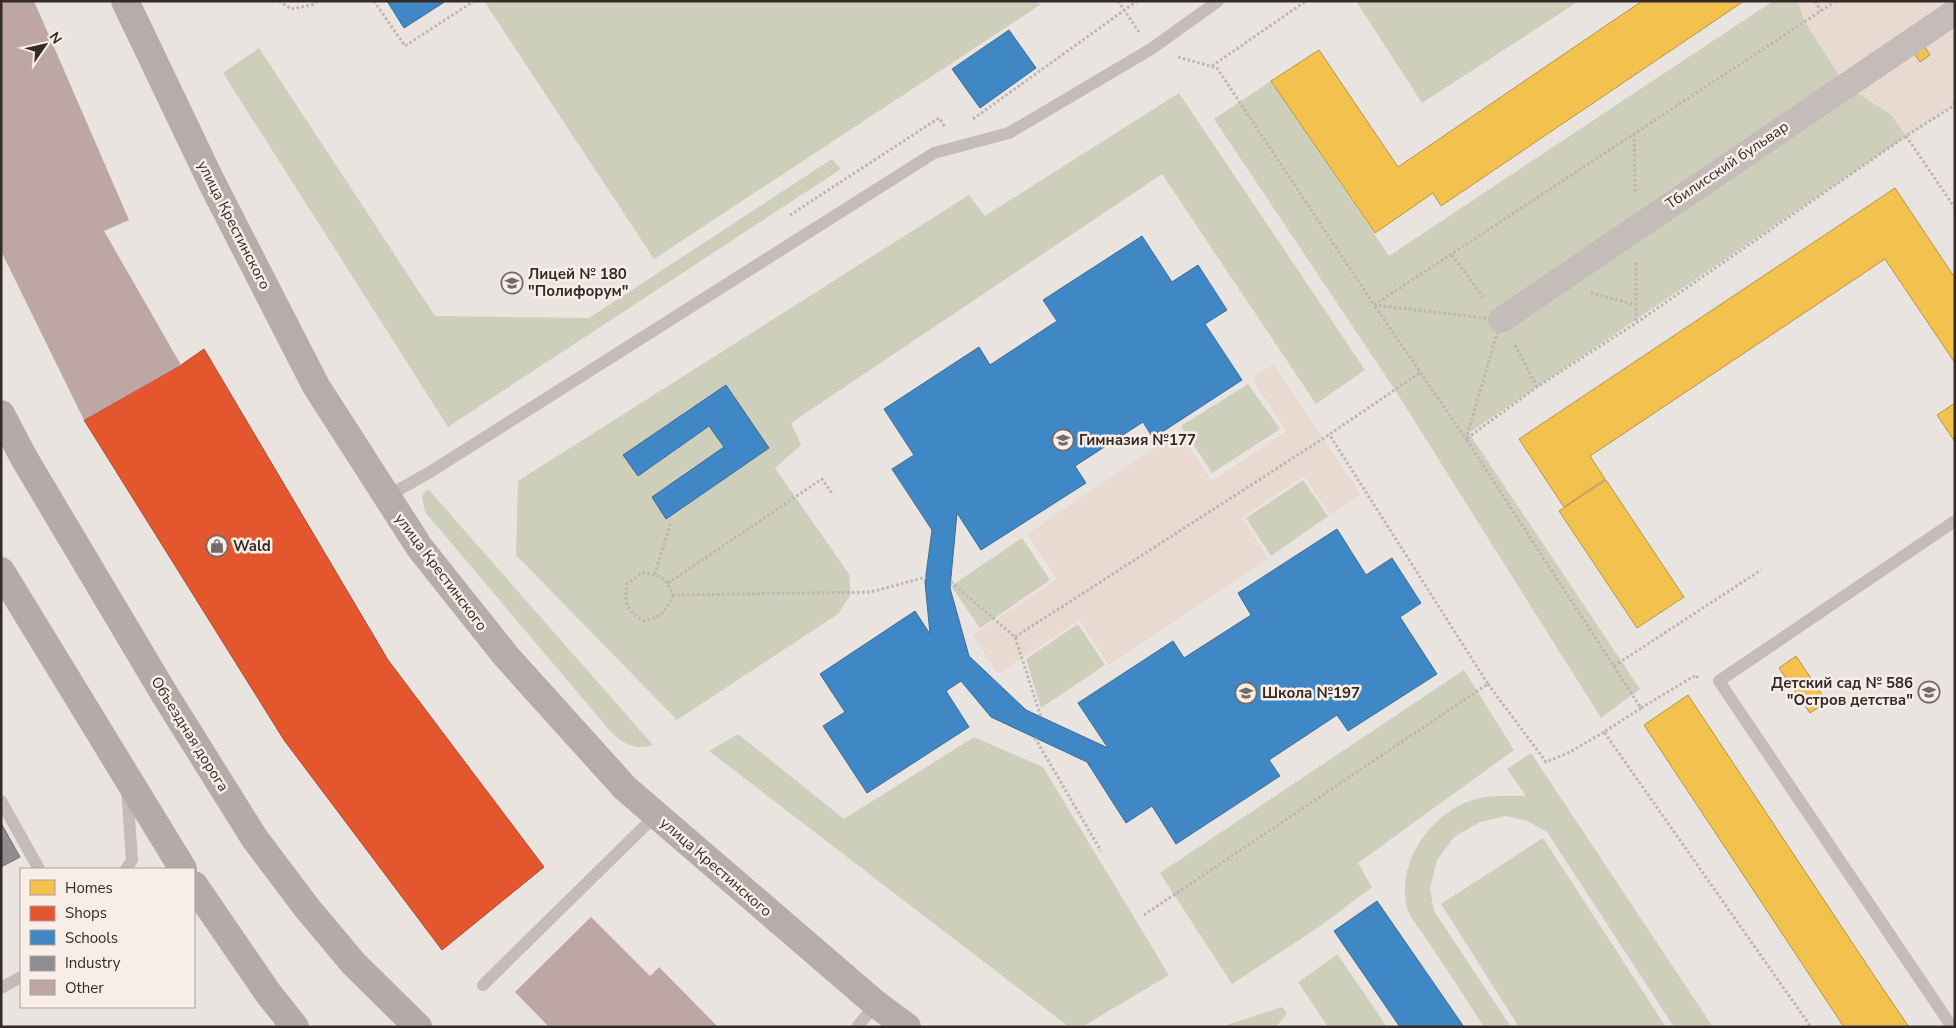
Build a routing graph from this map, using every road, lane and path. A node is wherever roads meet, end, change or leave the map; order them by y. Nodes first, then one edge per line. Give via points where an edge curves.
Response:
1 (126, 1) edge
2 (280, 1) edge
3 (318, 1) edge
4 (374, 1) edge
5 (474, 1) edge
6 (1137, 1) edge
7 (1218, 1) edge
8 (1306, 1) edge
9 (1815, 1) edge
10 (1836, 1) edge
11 (1124, 10) dead end
12 (1821, 11) junction
13 (1955, 12) edge
14 (1212, 67) dead end
15 (1217, 68) dead end
16 (1955, 105) edge
17 (1906, 136) junction
18 (1955, 208) edge
19 (1554, 284) junction
20 (1374, 305) junction
21 (1636, 305) dead end
22 (1501, 320) junction
23 (1421, 372) junction
24 (1, 414) edge
25 (1328, 434) junction
26 (1466, 439) junction
27 (833, 495) dead end
28 (386, 497) junction
29 (1955, 521) edge
30 (671, 522) dead end
31 (1761, 570) dead end
32 (1, 571) edge
33 (655, 574) junction
34 (926, 577) dead end
35 (951, 582) dead end
36 (668, 583) junction
37 (673, 594) junction
38 (1016, 637) junction
39 (1614, 666) junction
40 (1701, 682) dead end
41 (1488, 684) junction
42 (1641, 708) junction
43 (1041, 717) dead end
44 (1604, 732) junction
45 (1035, 738) dead end
46 (126, 777) junction
47 (1, 801) edge
48 (656, 815) junction
49 (1101, 851) dead end
50 (38, 868) edge
51 (127, 868) edge
52 (182, 868) edge
53 (195, 886) edge
54 (1144, 915) dead end
55 (20, 978) edge
56 (482, 985) dead end
57 (1, 988) edge
58 (876, 1004) junction
59 (295, 1027) edge
60 (418, 1027) edge
61 (857, 1027) edge
62 (907, 1027) edge
63 (1811, 1027) edge
64 (1952, 1027) edge

1 - 28 street, улица Крестинского via 212,183 316,386
2 - 3 path via 292,9
4 - 5 path via 405,46
6 - 11 path
7 - 28 lane via 1151,50 1009,133 934,153
8 - 14 path
9 - 12 path
10 - 12 path
12 - 20 path
13 - 19 street, Тбилисский бульвар
15 - 20 path
16 - 17 path
17 - 18 path
17 - 26 path via 1537,387
19 - 21 path
19 - 22 street, Тбилисский бульвар
20 - 22 path
20 - 23 path
22 - 26 path
23 - 25 path
23 - 26 path
24 - 60 main road, Объездная дорога via 29,467 255,839 306,908 354,964
25 - 38 path
25 - 41 path
26 - 39 path
27 - 36 path via 822,479
28 - 48 street, улица Крестинского via 420,548 506,656 625,788
29 - 64 lane via 1719,681
30 - 33 path
31 - 39 path
32 - 46 main road
33 - 36 path
33 - 37 path via 641,573 626,584 624,599 631,613 644,621 656,618 667,610
34 - 37 path via 871,592
35 - 38 path
36 - 37 path
38 - 43 path
39 - 42 path
40 - 42 path via 1696,675
41 - 44 path via 1546,762
41 - 54 path
42 - 44 path
44 - 63 path
45 - 49 path
46 - 51 lane via 132,860
46 - 52 main road
47 - 50 lane
48 - 56 lane
48 - 58 street, улица Крестинского
53 - 59 main road
55 - 57 lane
58 - 61 lane
58 - 62 street, улица Крестинского

